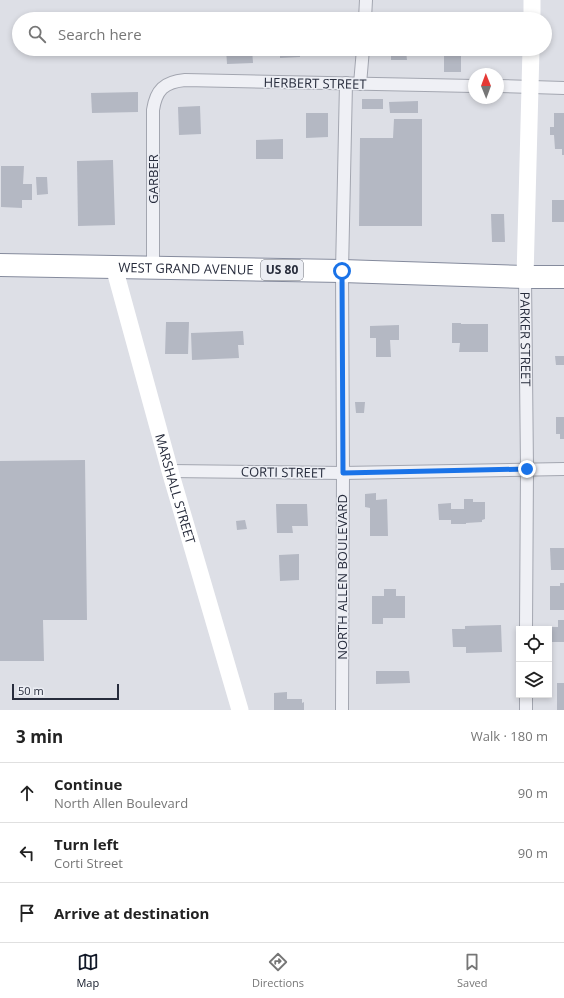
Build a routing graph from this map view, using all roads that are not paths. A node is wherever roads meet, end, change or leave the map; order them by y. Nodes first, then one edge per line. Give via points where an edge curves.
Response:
1 (366, 0) edge
2 (532, 0) edge
3 (365, 12) edge
4 (532, 12) edge
5 (362, 56) edge
6 (531, 56) edge
7 (346, 83) junction
8 (360, 84) junction
9 (468, 86) edge
10 (504, 86) edge
11 (530, 87) junction
12 (564, 88) edge
13 (159, 92) joint
14 (0, 265) edge
15 (114, 267) junction
16 (153, 268) junction
17 (342, 271) junction
18 (525, 277) junction
19 (564, 277) edge
20 (564, 468) edge
21 (527, 469) junction
22 (170, 471) junction
23 (343, 473) junction
24 (526, 626) edge
25 (526, 698) edge
26 (240, 710) edge
27 (342, 710) edge
28 (526, 710) edge

1 - 3 street
2 - 4 street
5 - 8 street
6 - 11 street, PARKER STREET
7 - 8 street, HERBERT STREET
7 - 13 street, HERBERT STREET via 184,80 166,85
7 - 17 street, NORTH ALLEN BOULEVARD
8 - 9 street, HERBERT STREET
10 - 11 street
11 - 12 street
11 - 18 street, PARKER STREET
13 - 16 street, GARBER via 153,110
14 - 15 highway, WEST GRAND AVENUE / US 80
15 - 16 highway, WEST GRAND AVENUE / US 80
15 - 22 street, MARSHALL STREET
16 - 17 highway, WEST GRAND AVENUE / US 80
17 - 18 highway, WEST GRAND AVENUE / US 80
17 - 23 street, NORTH ALLEN BOULEVARD
18 - 19 highway, WEST GRAND AVENUE / US 80
18 - 21 street, PARKER STREET
20 - 21 street, CORTI STREET
21 - 23 street, CORTI STREET
21 - 24 street, PARKER STREET
22 - 23 street, CORTI STREET
22 - 26 street, MARSHALL STREET
23 - 27 street, NORTH ALLEN BOULEVARD
25 - 28 street

